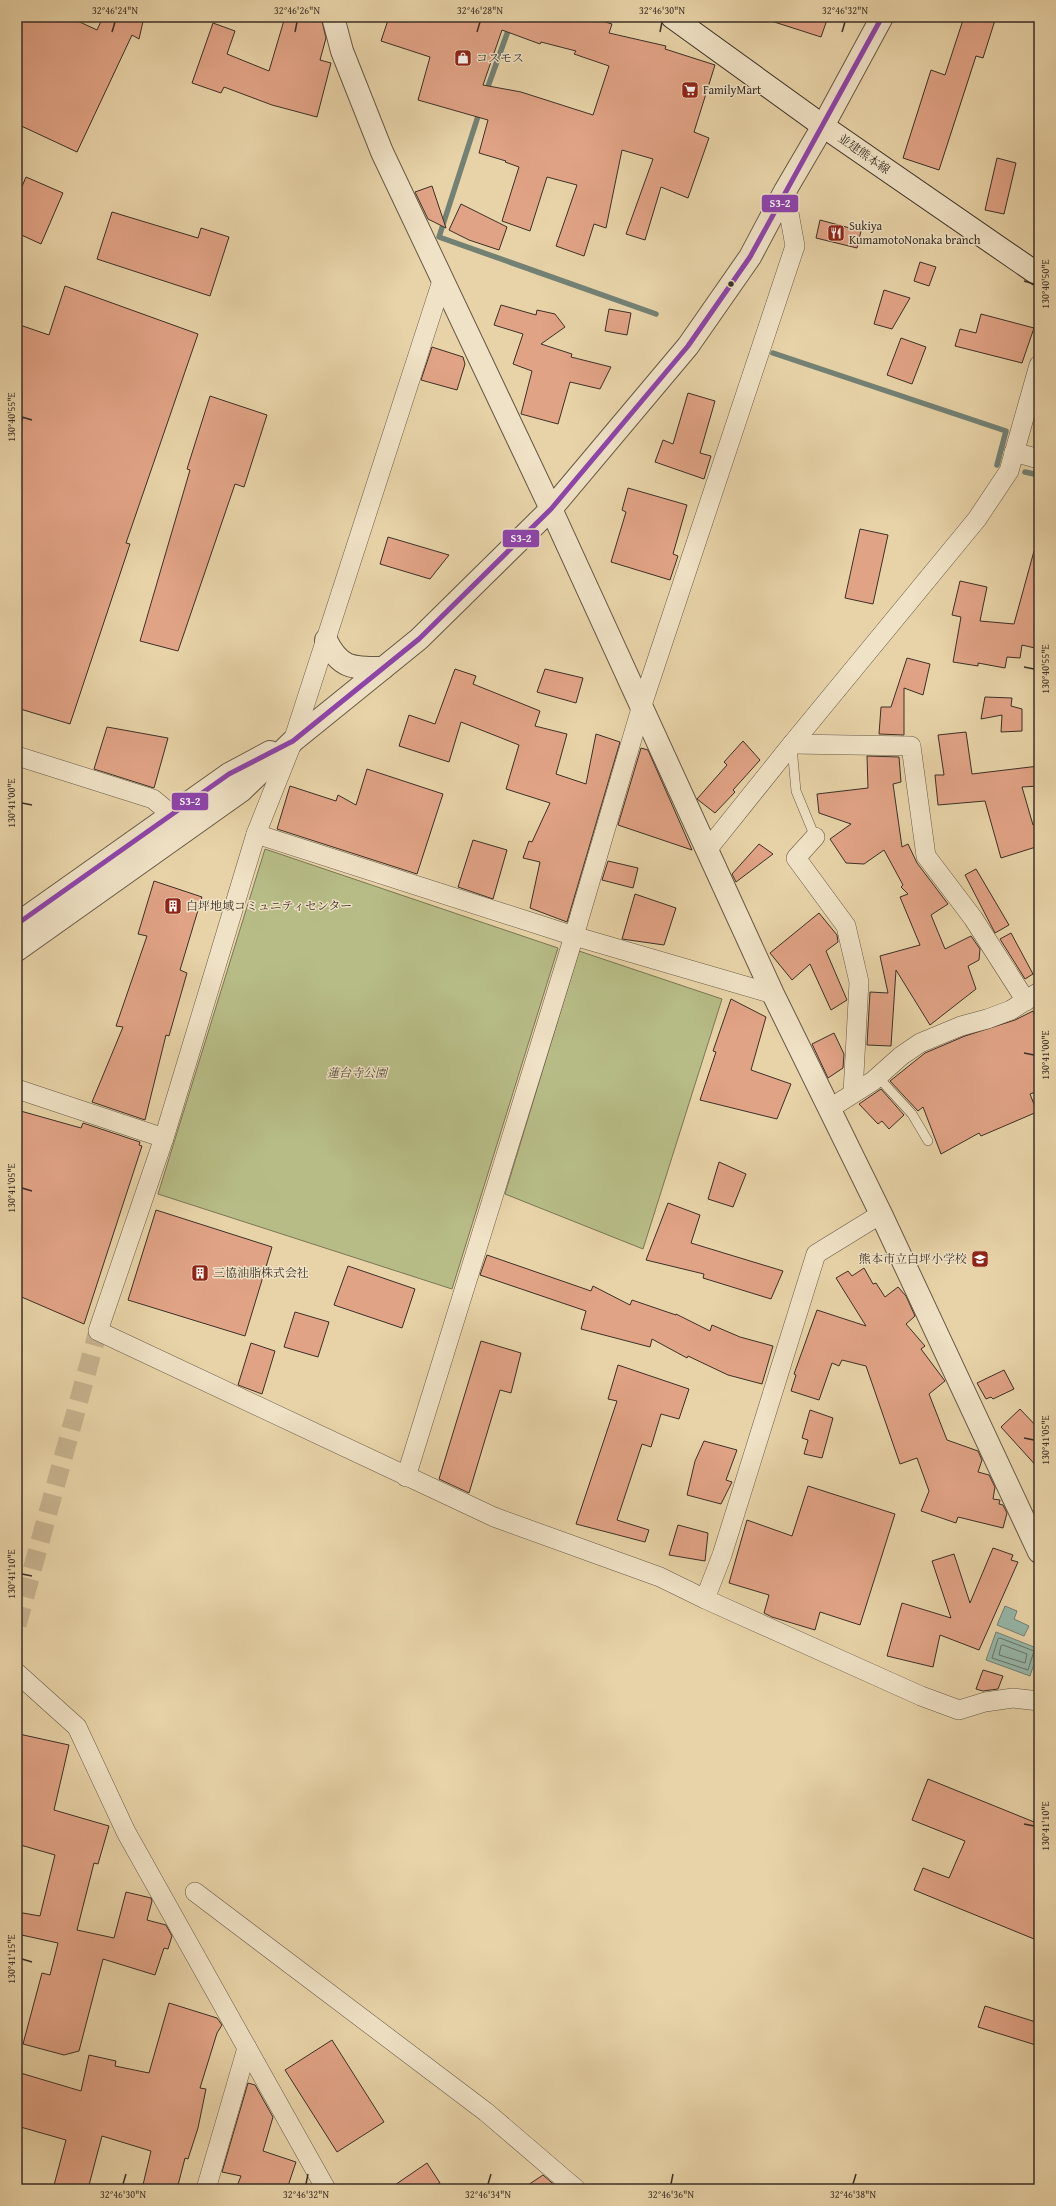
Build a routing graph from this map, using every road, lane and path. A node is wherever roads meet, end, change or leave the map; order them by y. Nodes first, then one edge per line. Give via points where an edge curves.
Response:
1 (333, 17) edge
2 (882, 17) edge
3 (676, 18) edge
4 (823, 126) junction
5 (784, 191) junction
6 (1039, 275) edge
7 (442, 280) junction
8 (1039, 365) edge
9 (1014, 452) junction
10 (1039, 459) edge
11 (551, 509) junction
12 (326, 640) junction
13 (383, 668) junction
14 (642, 705) junction
15 (293, 741) junction
16 (792, 744) junction
17 (17, 756) edge
18 (171, 814) junction
19 (256, 834) junction
20 (815, 837) joint
21 (707, 850) junction
22 (17, 924) edge
23 (574, 936) junction
24 (17, 950) edge
25 (773, 994) junction
26 (1033, 996) edge
27 (878, 1077) junction
28 (17, 1089) edge
29 (853, 1094) junction
30 (828, 1109) junction
31 (164, 1138) junction
32 (928, 1141) dead end
33 (881, 1214) junction
34 (406, 1477) junction
35 (1039, 1552) edge
36 (705, 1600) junction
37 (17, 1673) edge
38 (1039, 1701) edge
39 (195, 1892) dead end
40 (247, 2048) junction
41 (206, 2189) edge
42 (326, 2189) edge
43 (576, 2189) edge

1 - 7 street via 342,51 382,152
2 - 4 street
3 - 4 street, 並建熊本線
4 - 5 street
4 - 6 street, 並建熊本線
5 - 11 street via 750,257 688,346
5 - 14 street via 796,246
7 - 11 street
7 - 12 street
8 - 9 street
9 - 10 street
9 - 16 street via 1009,471 977,519
11 - 13 street via 419,639
11 - 14 street
12 - 13 street via 333,656 346,664 360,668
12 - 15 street
13 - 15 street
14 - 21 street
14 - 23 street
15 - 18 street via 229,774
15 - 19 street
15 - 24 street via 241,791
16 - 20 lane via 796,791
16 - 21 street
16 - 26 street via 911,746 926,856
17 - 18 street via 153,799
18 - 22 street
19 - 23 street
19 - 31 street
20 - 29 street via 796,858 846,926 859,982
21 - 25 street
23 - 25 street
23 - 34 street
25 - 30 street
26 - 27 street via 1004,1013 961,1026 920,1043
27 - 29 street
27 - 32 lane via 912,1114
28 - 31 street
29 - 30 street
30 - 33 street
31 - 34 street via 98,1331
33 - 35 street
33 - 36 street via 816,1254 722,1555
34 - 36 street via 494,1517 660,1577
36 - 38 street via 921,1696 959,1710 985,1702 1013,1698
37 - 40 street via 76,1727 126,1832
39 - 43 street via 486,2112
40 - 41 street
40 - 42 street

